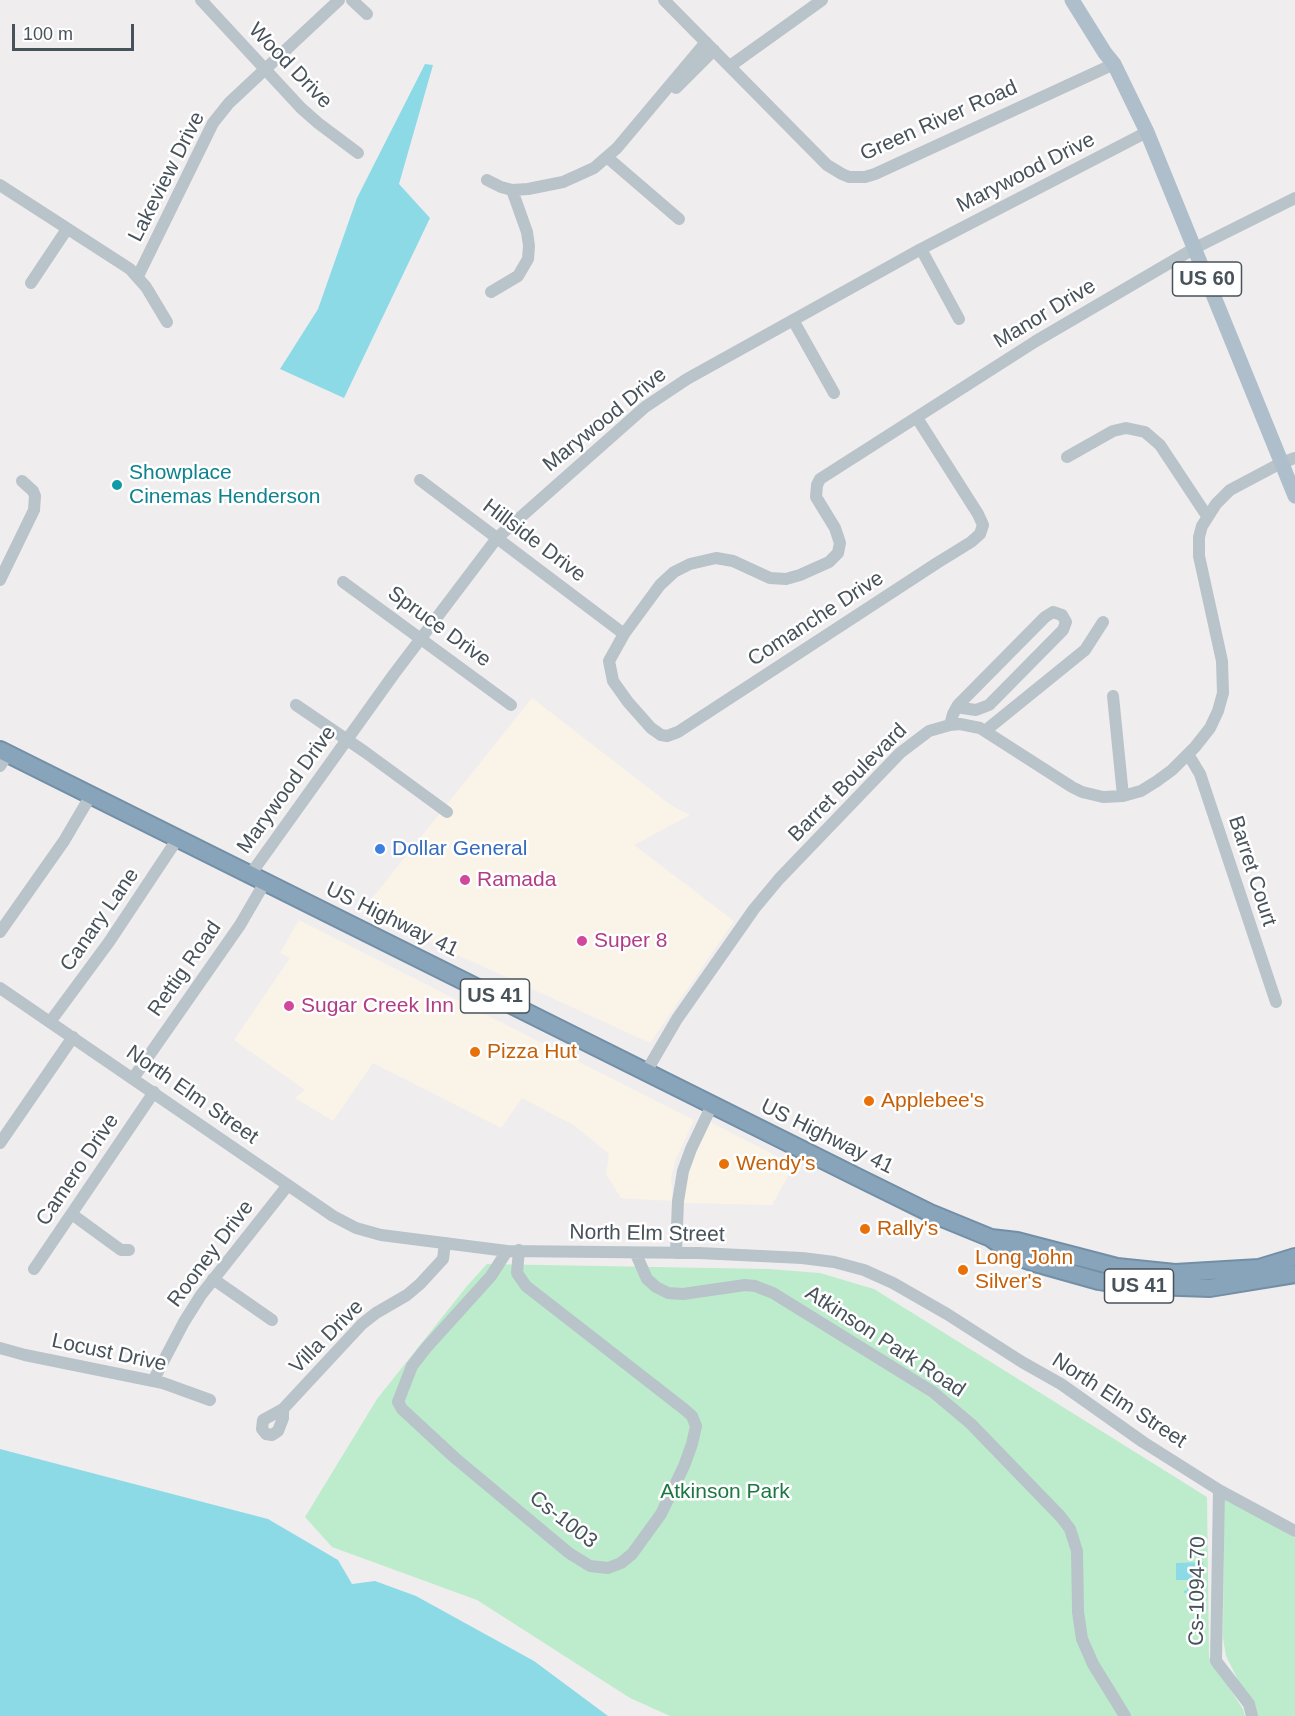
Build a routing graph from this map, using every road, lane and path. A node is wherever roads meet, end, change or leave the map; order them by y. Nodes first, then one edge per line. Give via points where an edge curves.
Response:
1 (201, 0) edge
2 (339, 0) edge
3 (352, 0) edge
4 (664, 0) edge
5 (822, 0) edge
6 (1072, 0) edge
7 (367, 14) dead end
8 (710, 46) junction
9 (1114, 64) junction
10 (730, 66) junction
11 (264, 70) junction
12 (1147, 132) junction
13 (358, 153) dead end
14 (608, 158) junction
15 (487, 180) dead end
16 (0, 184) edge
17 (512, 190) junction
18 (1295, 198) edge
19 (679, 219) dead end
20 (67, 229) junction
21 (1195, 248) junction
22 (921, 249) junction
23 (138, 276) junction
24 (31, 283) dead end
25 (491, 292) dead end
26 (959, 319) dead end
27 (793, 320) junction
28 (166, 322) dead end
29 (834, 393) dead end
30 (917, 418) junction
31 (1067, 457) dead end
32 (1288, 461) edge
33 (420, 480) dead end
34 (22, 481) dead end
35 (1295, 496) edge
36 (1207, 516) junction
37 (497, 538) junction
38 (0, 580) edge
39 (343, 582) dead end
40 (1102, 622) dead end
41 (624, 634) junction
42 (420, 638) junction
43 (1113, 696) dead end
44 (296, 705) dead end
45 (511, 705) dead end
46 (958, 705) junction
47 (950, 725) junction
48 (986, 731) junction
49 (347, 740) junction
50 (1188, 754) junction
51 (3, 757) edge
52 (91, 795) junction
53 (1123, 796) junction
54 (447, 812) dead end
55 (178, 838) junction
56 (258, 878) junction
57 (0, 932) edge
58 (0, 988) edge
59 (1276, 1002) dead end
60 (50, 1022) junction
61 (73, 1037) junction
62 (646, 1072) junction
63 (134, 1077) junction
64 (154, 1092) junction
65 (712, 1105) junction
66 (0, 1143) edge
67 (288, 1185) junction
68 (73, 1215) junction
69 (992, 1238) junction
70 (445, 1243) junction
71 (1295, 1249) edge
72 (129, 1250) dead end
73 (513, 1250) junction
74 (676, 1253) junction
75 (636, 1254) junction
76 (1295, 1257) edge
77 (1259, 1268) junction
78 (34, 1269) dead end
79 (1295, 1274) edge
80 (213, 1279) junction
81 (272, 1320) dead end
82 (0, 1348) edge
83 (153, 1381) junction
84 (210, 1400) dead end
85 (283, 1409) dead end
86 (1219, 1490) junction
87 (1295, 1531) edge
88 (1125, 1716) edge
89 (1252, 1716) edge

1 - 11 street, Wood Drive
2 - 11 street, Lakeview Drive
3 - 7 street
4 - 8 street, Green River Road
5 - 10 street
6 - 9 main road, US 60
8 - 10 street, Green River Road
8 - 14 street via 674,90 668,87
9 - 10 street, Green River Road via 875,174 856,177 827,165
9 - 12 main road, US 60
11 - 13 street, Wood Drive via 318,123
11 - 23 street, Lakeview Drive via 213,123
12 - 21 main road, US 60
12 - 22 street, Marywood Drive
14 - 17 street via 563,182
14 - 19 street
15 - 17 street
16 - 20 street
17 - 25 street via 527,232 529,253 518,276
18 - 21 street, Manor Drive
20 - 23 street
20 - 24 street
21 - 30 street, Manor Drive via 1036,341
21 - 32 main road, US 60
22 - 26 street
22 - 27 street, Marywood Drive
23 - 28 street
27 - 29 street
27 - 37 street, Marywood Drive via 654,401
30 - 41 street, Manor Drive via 820,479 815,491 818,503 840,543 830,562 786,579 762,576 725,559 690,564 660,585
30 - 41 street, Comanche Drive via 982,522 980,534 971,542 672,735 661,735 651,728 613,681 609,661
31 - 36 street via 1113,431 1126,428 1145,432 1160,445
32 - 35 main road, US 60
32 - 36 street via 1230,490
33 - 37 street, Hillside Drive
34 - 38 street via 33,491 34,510
36 - 50 street via 1199,537 1199,556 1222,661 1222,693 1215,720
37 - 41 street, Hillside Drive
37 - 42 street, Marywood Drive
39 - 42 street, Spruce Drive
40 - 48 street via 1084,650
42 - 45 street, Spruce Drive
42 - 49 street, Marywood Drive
43 - 53 street
44 - 49 street
46 - 46 street via 976,710 989,705 1063,630 1066,622 1062,615 1053,612 1045,617
46 - 47 street
47 - 48 street
47 - 62 street, Barret Boulevard via 929,732 900,753 779,879 677,1019
48 - 53 street via 1082,792
49 - 54 street
49 - 56 street, Marywood Drive
50 - 53 street via 1157,781
50 - 59 street, Barret Court via 1200,774
51 - 52 highway, US Highway 41 / US 41
52 - 55 highway, US Highway 41 / US 41
52 - 57 street
55 - 56 highway, US Highway 41 / US 41
55 - 60 street, Canary Lane
56 - 62 highway, US Highway 41 / US 41
56 - 63 street, Rettig Road via 240,925
58 - 60 street, North Elm Street
60 - 61 street, North Elm Street
61 - 63 street, North Elm Street
61 - 66 street
62 - 65 highway, US Highway 41 / US 41
63 - 64 street, North Elm Street
64 - 67 street, North Elm Street
64 - 68 street, Camero Drive
65 - 69 highway, US Highway 41 / US 41 via 930,1213
65 - 74 street via 683,1171
67 - 70 street, North Elm Street via 356,1228
67 - 80 street, Rooney Drive
68 - 72 street via 121,1250
68 - 78 street, Camero Drive
69 - 77 highway, US 41 via 1117,1268 1150,1272
69 - 79 highway, US 41 via 1035,1263 1122,1285 1210,1288
70 - 73 street, North Elm Street
70 - 85 street, Villa Drive via 443,1259 420,1284 362,1324
71 - 77 highway
73 - 73 street, Cs-1003 via 517,1273 526,1286 684,1409 696,1426 684,1466 661,1514 632,1554 608,1568 590,1566 569,1553 455,1458 402,1410 397,1399 412,1366 426,1348
73 - 75 street, North Elm Street
74 - 75 street, North Elm Street
74 - 86 street, North Elm Street via 819,1259 879,1276 1061,1384
75 - 88 street, Atkinson Park Road via 647,1279 668,1293 745,1285 773,1293 933,1392 971,1424 1070,1529 1077,1551 1082,1639 1092,1664
76 - 77 highway, US 41
80 - 81 street
80 - 83 street, Rooney Drive via 189,1312
82 - 83 street, Locust Drive
83 - 84 street, Locust Drive
86 - 87 street, North Elm Street
86 - 89 street, Cs-1094-70 via 1216,1661 1249,1704

